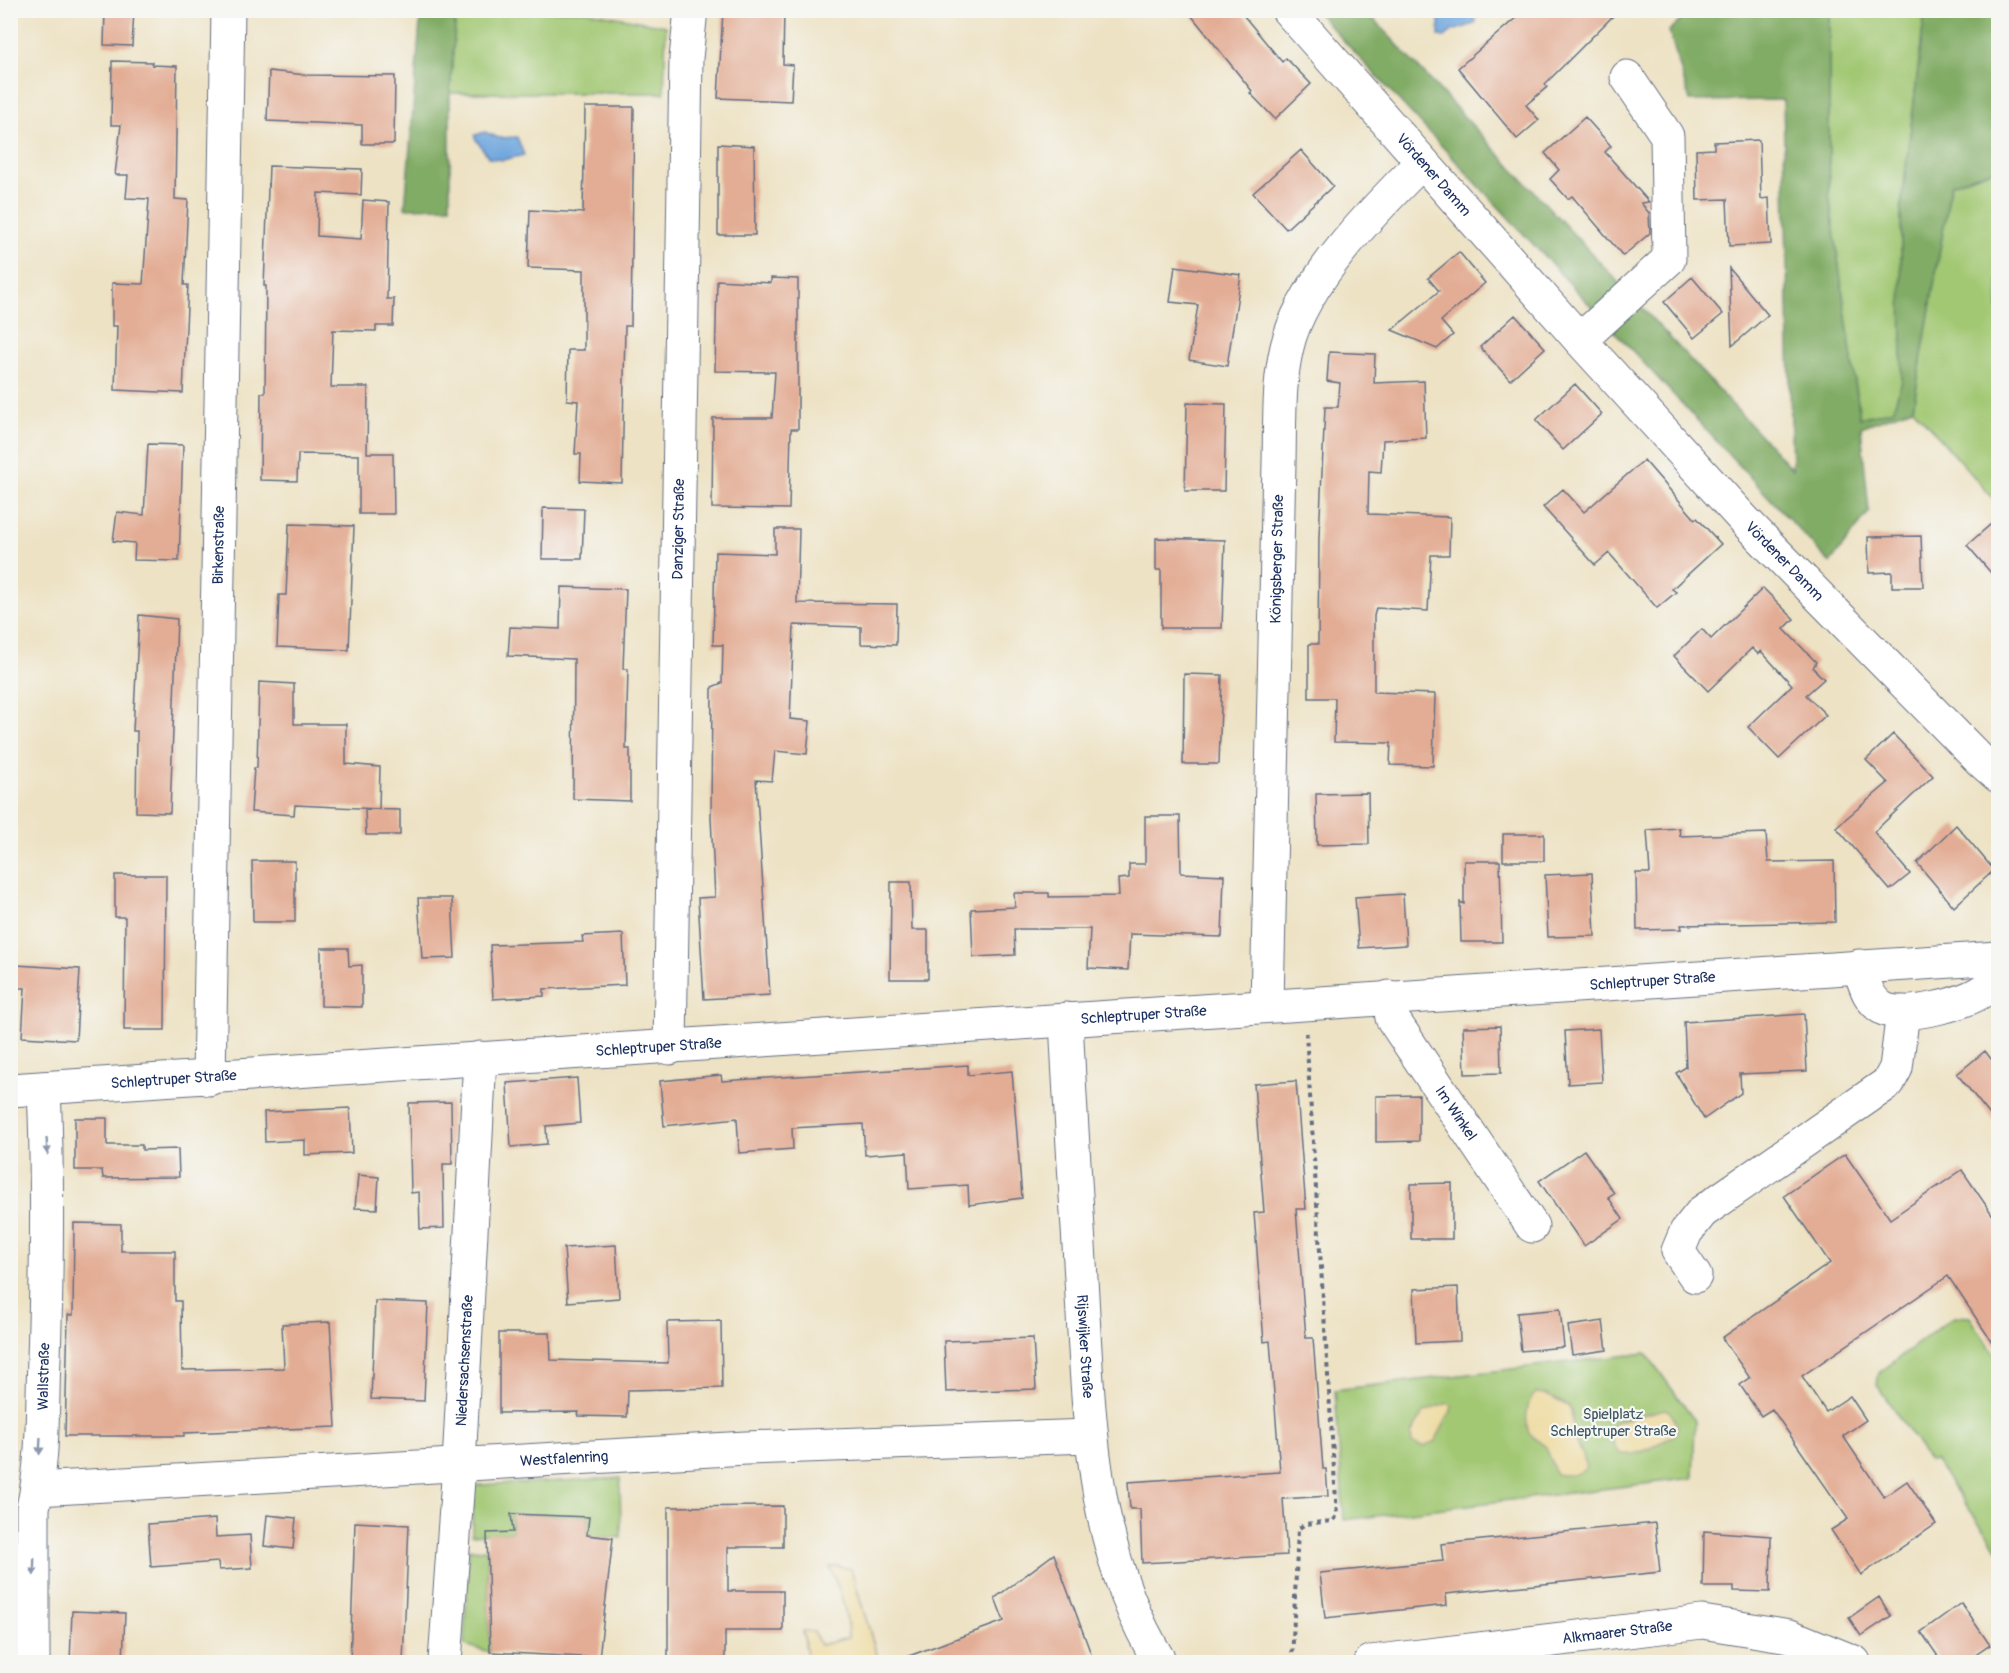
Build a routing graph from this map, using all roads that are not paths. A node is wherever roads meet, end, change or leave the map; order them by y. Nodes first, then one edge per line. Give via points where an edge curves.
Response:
1 (228, 10) edge
2 (691, 10) edge
3 (1288, 10) edge
4 (1627, 77) dead end
5 (1421, 163) junction
6 (1580, 340) junction
7 (1998, 776) edge
8 (1998, 958) edge
9 (1859, 966) junction
10 (1998, 972) edge
11 (1389, 997) junction
12 (1267, 1005) junction
13 (1903, 1012) junction
14 (1066, 1019) junction
15 (670, 1048) junction
16 (480, 1058) junction
17 (209, 1079) junction
18 (44, 1088) junction
19 (10, 1090) edge
20 (1532, 1226) dead end
21 (1695, 1276) dead end
22 (1091, 1436) junction
23 (459, 1465) junction
24 (27, 1502) edge
25 (1788, 1649) edge
26 (33, 1662) edge
27 (445, 1662) edge
28 (1160, 1662) edge
29 (1371, 1662) edge
30 (1854, 1662) edge

1 - 17 street, Birkenstraße
2 - 15 street, Danziger Straße via 686,58
3 - 5 street, Vördener Damm
4 - 6 street via 1667,136 1669,259
5 - 6 street, Vördener Damm
5 - 12 street, Königsberger Straße via 1379,204 1308,295 1286,348 1280,429
6 - 7 street, Vördener Damm via 1744,521
8 - 9 street, Schleptruper Straße
9 - 11 street, Schleptruper Straße
9 - 13 street via 1872,999 1883,1009
10 - 13 street via 1983,991 1965,999 1923,1011
11 - 12 street, Schleptruper Straße
11 - 20 street, Im Winkel via 1392,1018
12 - 14 street, Schleptruper Straße
13 - 21 street via 1896,1068 1888,1083 1702,1212 1686,1232 1678,1251
14 - 15 street, Schleptruper Straße
14 - 22 street, Rijswijker Straße
15 - 16 street, Schleptruper Straße
16 - 17 street, Schleptruper Straße
16 - 23 street, Niedersachsenstraße
17 - 18 street, Schleptruper Straße
18 - 19 street, Schleptruper Straße
18 -> 24 street, Wallstraße via 47,1245
22 - 23 street, Westfalenring via 746,1448
22 - 28 street, Rijswijker Straße via 1108,1541 1127,1600
23 - 24 street, Westfalenring
23 - 27 street, Niedersachsenstraße
24 -> 26 street, Wallstraße
25 - 29 street, Alkmaarer Straße via 1702,1622
25 - 30 street, Alkmaarer Straße

